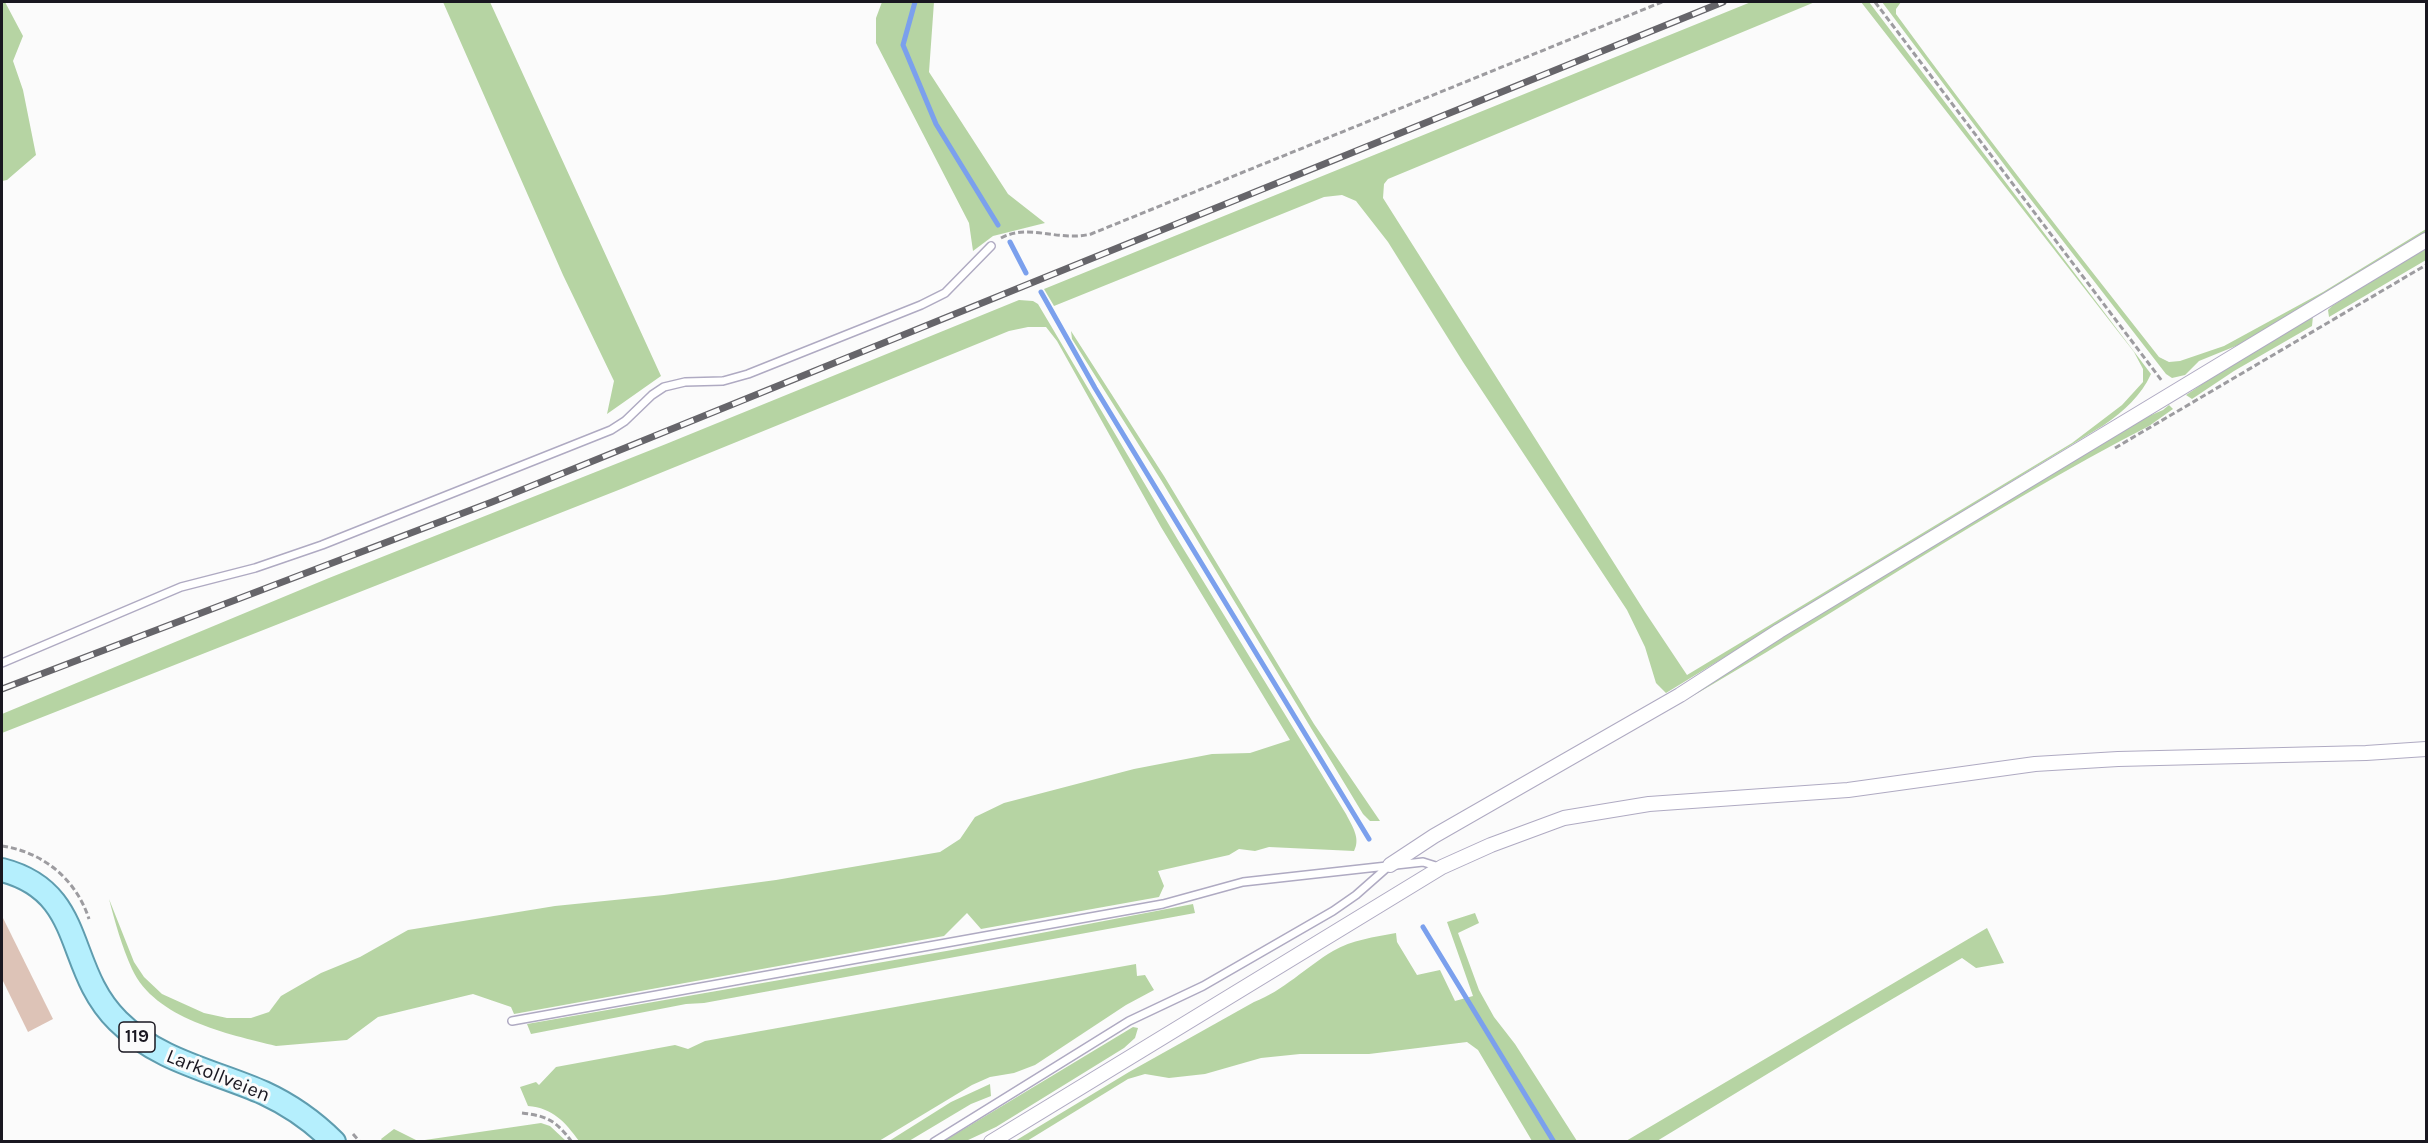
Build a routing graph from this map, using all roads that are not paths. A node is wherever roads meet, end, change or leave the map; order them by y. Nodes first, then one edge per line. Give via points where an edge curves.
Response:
1 (2427, 240) edge
2 (991, 246) road end
3 (2, 663) edge
4 (2427, 749) edge
5 (1390, 865) junction
6 (1442, 867) junction
7 (2, 870) edge
8 (512, 1021) dead end
9 (341, 1134) edge
10 (934, 1142) edge
11 (991, 1142) edge

1 - 5 street via 1779,631 1680,695
2 - 3 lane via 945,293 921,305 748,374 723,381 664,387 611,430 322,545 181,587
4 - 6 street via 2035,764 1848,790 1650,804 1564,818
5 - 6 lane via 1423,862
5 - 8 lane via 1242,882 1163,904
5 - 10 lane via 1333,911 1203,986 1129,1021
6 - 11 street
7 - 9 main road, Larkollveien / 119 via 34,882 54,900 94,989 128,1031 169,1057 264,1093

